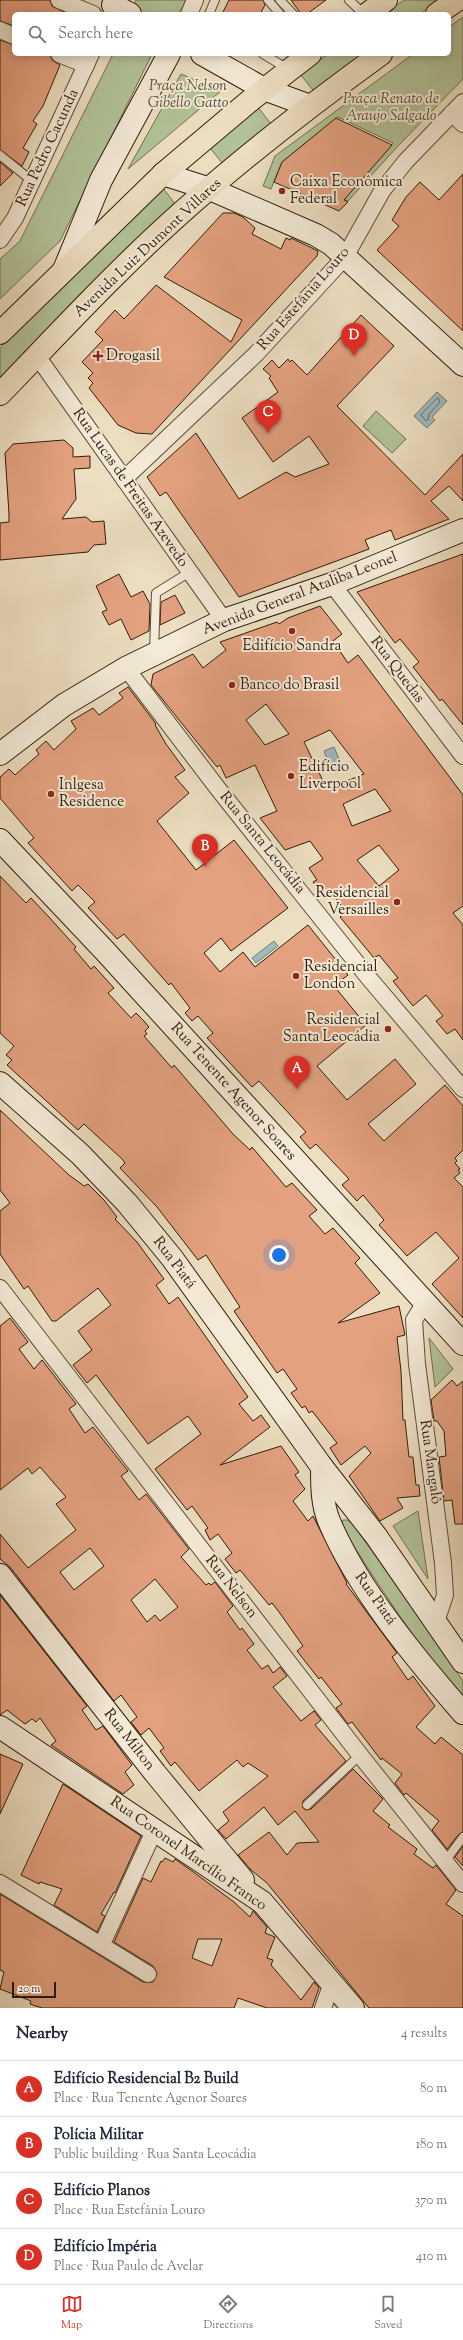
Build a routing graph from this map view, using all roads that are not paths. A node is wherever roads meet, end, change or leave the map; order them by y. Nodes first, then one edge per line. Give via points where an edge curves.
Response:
1 (59, 0) edge
2 (195, 0) edge
3 (215, 0) edge
4 (268, 0) edge
5 (280, 0) edge
6 (349, 0) edge
7 (386, 0) edge
8 (457, 0) edge
9 (88, 12) edge
10 (190, 12) edge
11 (210, 12) edge
12 (278, 12) edge
13 (291, 12) edge
14 (363, 12) edge
15 (368, 12) edge
16 (440, 12) edge
17 (0, 30) edge
18 (12, 35) edge
19 (69, 56) edge
20 (168, 56) edge
21 (206, 56) edge
22 (266, 56) edge
23 (307, 56) edge
24 (378, 56) edge
25 (89, 60) edge
26 (289, 69) junction
27 (264, 89) junction
28 (463, 102) edge
29 (310, 106) junction
30 (457, 118) edge
31 (0, 155) edge
32 (163, 174) junction
33 (32, 180) junction
34 (210, 189) junction
35 (0, 240) edge
36 (345, 257) junction
37 (64, 270) junction
38 (0, 333) edge
39 (37, 356) junction
40 (463, 365) edge
41 (0, 394) edge
42 (124, 479) junction
43 (463, 530) edge
44 (190, 572) junction
45 (332, 584) junction
46 (224, 620) junction
47 (154, 654) junction
48 (126, 668) junction
49 (460, 745) edge
50 (0, 754) edge
51 (0, 840) edge
52 (0, 1083) edge
53 (463, 1089) edge
54 (0, 1288) edge
55 (424, 1304) junction
56 (463, 1344) edge
57 (322, 1467) junction
58 (354, 1507) junction
59 (326, 1511) junction
60 (0, 1575) edge
61 (436, 1622) junction
62 (463, 1662) edge
63 (463, 1713) edge
64 (0, 1727) edge
65 (360, 1755) junction
66 (307, 1805) dead end
67 (181, 1806) junction
68 (155, 1829) junction
69 (463, 1837) edge
70 (444, 1862) junction
71 (0, 1883) edge
72 (463, 1884) edge
73 (262, 1902) junction
74 (102, 1944) junction
75 (148, 1974) dead end
76 (332, 1983) junction
77 (323, 2008) edge
78 (353, 2008) edge

1 - 9 street
2 - 10 street
3 - 11 lane
4 - 12 lane
5 - 13 lane
6 - 14 lane
7 - 15 main road
8 - 16 main road
17 - 18 street
19 - 25 street
20 - 37 street via 101,180
21 - 27 street
22 - 26 lane
23 - 26 main road
24 - 29 main road, Avenida Luiz Dumont Villares
25 - 33 street, Rua Pedro Cacunda
26 - 27 main road
27 - 29 street
27 - 32 main road
28 - 30 street, Rua Estefânia Louro
29 - 34 main road, Avenida Luiz Dumont Villares
30 - 36 street, Rua Estefânia Louro via 406,161 382,191
31 - 33 lane
32 - 34 street
32 - 37 main road
33 - 35 street, Rua Pedro Cacunda via 15,218
34 - 36 street via 316,235
34 - 39 main road, Avenida Luiz Dumont Villares via 181,213
36 - 40 street
36 - 42 street, Rua Estefânia Louro via 256,354
37 - 38 main road
39 - 41 main road, Avenida Luiz Dumont Villares
39 - 42 street, Rua Lucas de Freitas Azevedo
42 - 44 street, Rua Lucas de Freitas Azevedo
43 - 45 street, Avenida General Ataliba Leonel
44 - 46 street, Rua Lucas de Freitas Azevedo
44 - 47 lane via 156,593
45 - 46 street, Avenida General Ataliba Leonel
45 - 49 street, Rua Quedas
46 - 47 street, Avenida General Ataliba Leonel
47 - 48 street, Avenida General Ataliba Leonel
48 - 50 street, Avenida General Ataliba Leonel via 64,705
48 - 53 street, Rua Santa Leocádia via 363,971
51 - 55 street, Rua Tenente Agenor Soares via 104,950
52 - 57 street, Rua Piatá via 80,1154 127,1203 172,1258
54 - 65 street, Rua Nelson
55 - 56 street, Rua Tenente Agenor Soares
55 - 61 street, Rua Mangalô via 414,1320 417,1364 443,1563 445,1595
57 - 58 street, Rua Piatá
57 - 59 street, Rua Piatá
58 - 59 street via 334,1503
58 - 61 street, Rua Piatá
59 - 63 street, Rua Piatá via 358,1576 423,1667
60 - 67 street, Rua Milton
61 - 62 street, Rua Piatá
64 - 68 street, Rua Coronel Marcílio Franco
65 - 66 lane
65 - 70 street, Rua Nelson
67 - 68 street via 181,1818 177,1824
67 - 73 street, Rua Milton
68 - 73 street, Rua Coronel Marcílio Franco
68 - 74 street
69 - 70 lane
70 - 72 street, Rua Nelson
71 - 74 street
73 - 76 street, Rua Coronel Marcílio Franco
74 - 75 street
76 - 77 street
76 - 78 street, Rua Coronel Marcílio Franco

